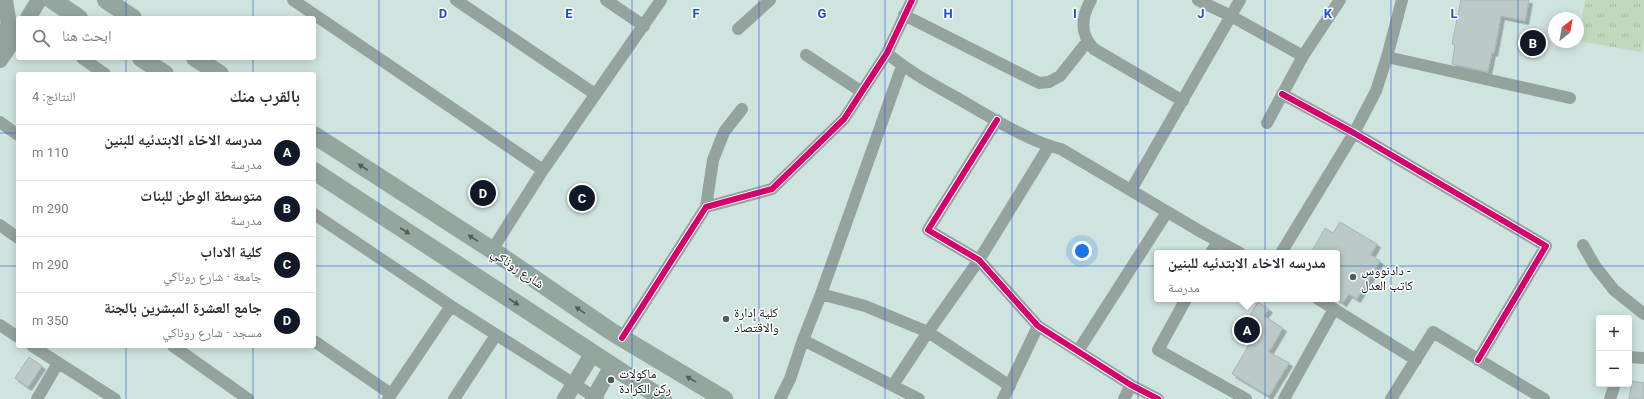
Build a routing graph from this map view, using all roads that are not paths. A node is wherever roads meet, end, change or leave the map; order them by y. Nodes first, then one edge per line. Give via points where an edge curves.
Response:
1 (5, 0) edge
2 (39, 0) edge
3 (52, 0) edge
4 (106, 0) edge
5 (293, 0) edge
6 (456, 0) edge
7 (606, 0) edge
8 (661, 0) edge
9 (770, 0) edge
10 (912, 0) edge
11 (1091, 0) edge
12 (1198, 0) edge
13 (1240, 0) edge
14 (1340, 0) edge
15 (1402, 0) edge
16 (904, 15) junction
17 (29, 16) edge
18 (76, 16) edge
19 (130, 16) edge
20 (1231, 16) junction
21 (644, 26) junction
22 (9, 29) edge
23 (738, 29) dead end
24 (1087, 42) junction
25 (887, 53) junction
26 (806, 54) dead end
27 (1303, 56) junction
28 (1388, 57) junction
29 (0, 60) edge
30 (85, 60) edge
31 (144, 60) edge
32 (198, 60) edge
33 (902, 66) junction
34 (102, 72) edge
35 (162, 72) edge
36 (217, 72) edge
37 (862, 92) junction
38 (595, 94) junction
39 (1282, 94) junction
40 (1570, 98) dead end
41 (1183, 101) junction
42 (742, 109) dead end
43 (997, 120) junction
44 (0, 122) edge
45 (1267, 123) dead end
46 (16, 133) edge
47 (1354, 133) junction
48 (316, 136) edge
49 (1049, 146) junction
50 (543, 170) junction
51 (316, 172) edge
52 (395, 188) junction
53 (1131, 190) junction
54 (706, 207) junction
55 (1167, 212) junction
56 (379, 214) junction
57 (316, 215) edge
58 (0, 225) edge
59 (16, 237) edge
60 (1218, 240) junction
61 (1583, 245) dead end
62 (492, 250) junction
63 (1213, 250) edge
64 (1235, 250) edge
65 (1283, 250) edge
66 (979, 260) junction
67 (821, 294) junction
68 (1184, 302) edge
69 (1323, 302) edge
70 (451, 306) junction
71 (1334, 309) junction
72 (1644, 314) edge
73 (0, 325) edge
74 (1038, 326) junction
75 (928, 332) junction
76 (496, 335) junction
77 (16, 336) edge
78 (622, 338) junction
79 (803, 340) junction
80 (316, 342) edge
81 (35, 348) edge
82 (175, 348) edge
83 (1078, 351) junction
84 (593, 353) junction
85 (1632, 357) edge
86 (1644, 358) edge
87 (1416, 360) junction
88 (1478, 360) junction
89 (58, 363) junction
90 (612, 366) junction
91 (574, 384) junction
92 (893, 385) junction
93 (1132, 385) junction
94 (1010, 386) junction
95 (1614, 387) edge
96 (390, 397) edge
97 (595, 398) edge
98 (36, 399) edge
99 (115, 399) edge
100 (248, 399) edge
101 (454, 399) edge
102 (565, 399) edge
103 (663, 399) edge
104 (724, 399) edge
105 (780, 399) edge
106 (918, 399) edge
107 (1003, 399) edge
108 (1124, 399) edge
109 (1158, 399) edge
110 (1246, 399) edge
111 (1284, 399) edge
112 (1391, 399) edge
113 (1544, 399) edge
114 (1610, 399) edge

1 - 22 main road
2 - 17 main road
3 - 18 main road
4 - 19 main road
5 - 50 street
6 - 38 street
7 - 21 street
8 - 21 street
9 - 23 street
10 - 16 street
11 - 24 street via 1084,18 1083,29
12 - 20 street
13 - 20 street
14 - 27 street
15 - 28 street
16 - 24 street via 1038,83 1049,82 1060,76
16 - 25 street
20 - 27 street
20 - 41 street
21 - 38 street
22 - 29 main road
24 - 41 street via 1094,49
25 - 33 street
25 - 37 street
26 - 37 street
27 - 39 street
28 - 40 street
28 - 47 street via 1376,91
30 - 34 street
31 - 35 main road
32 - 36 main road
33 - 43 street
33 - 67 street
37 - 54 street via 844,119 772,189
38 - 50 street
39 - 45 street
39 - 47 street
41 - 53 street
42 - 54 street via 724,132 713,160
43 - 49 street
43 - 66 street via 928,230
44 - 46 street
47 - 65 street
47 - 88 street via 1546,246
52 -> 48 main road, شارع روناكي
49 - 53 street via 1061,149
49 - 66 street
50 - 62 street
51 - 56 main road
52 - 56 main road
62 -> 52 main road, شارع روناكي
53 - 55 street
54 - 78 street
55 - 60 street
55 - 83 street
56 -> 84 main road
57 - 70 street
58 - 59 street
60 - 63 street
60 - 64 street
61 - 72 street via 1595,266 1614,290
78 -> 62 main road, شارع روناكي
66 - 74 street
66 - 75 street
67 - 75 street via 865,306
67 - 79 street
68 - 110 street via 1158,350
69 - 71 street
70 - 76 street
70 - 96 street
71 - 87 street
71 - 111 street
73 - 77 street
74 - 83 street
74 - 94 street
75 - 92 street
75 - 94 street
76 - 91 street
76 - 101 street
104 -> 78 main road, شارع روناكي
79 - 92 street
79 - 105 street via 790,379
80 - 96 street
81 - 89 street
82 - 100 street
83 - 93 street
84 - 90 main road
84 - 91 main road
85 - 86 street
87 - 88 street via 1433,332
87 - 112 street
88 - 113 street
89 - 98 street
89 - 99 street
90 - 97 main road
90 - 103 main road
91 - 97 street
91 - 102 main road
92 - 106 street
93 - 108 street
93 - 109 street
94 - 107 street
95 - 114 street

